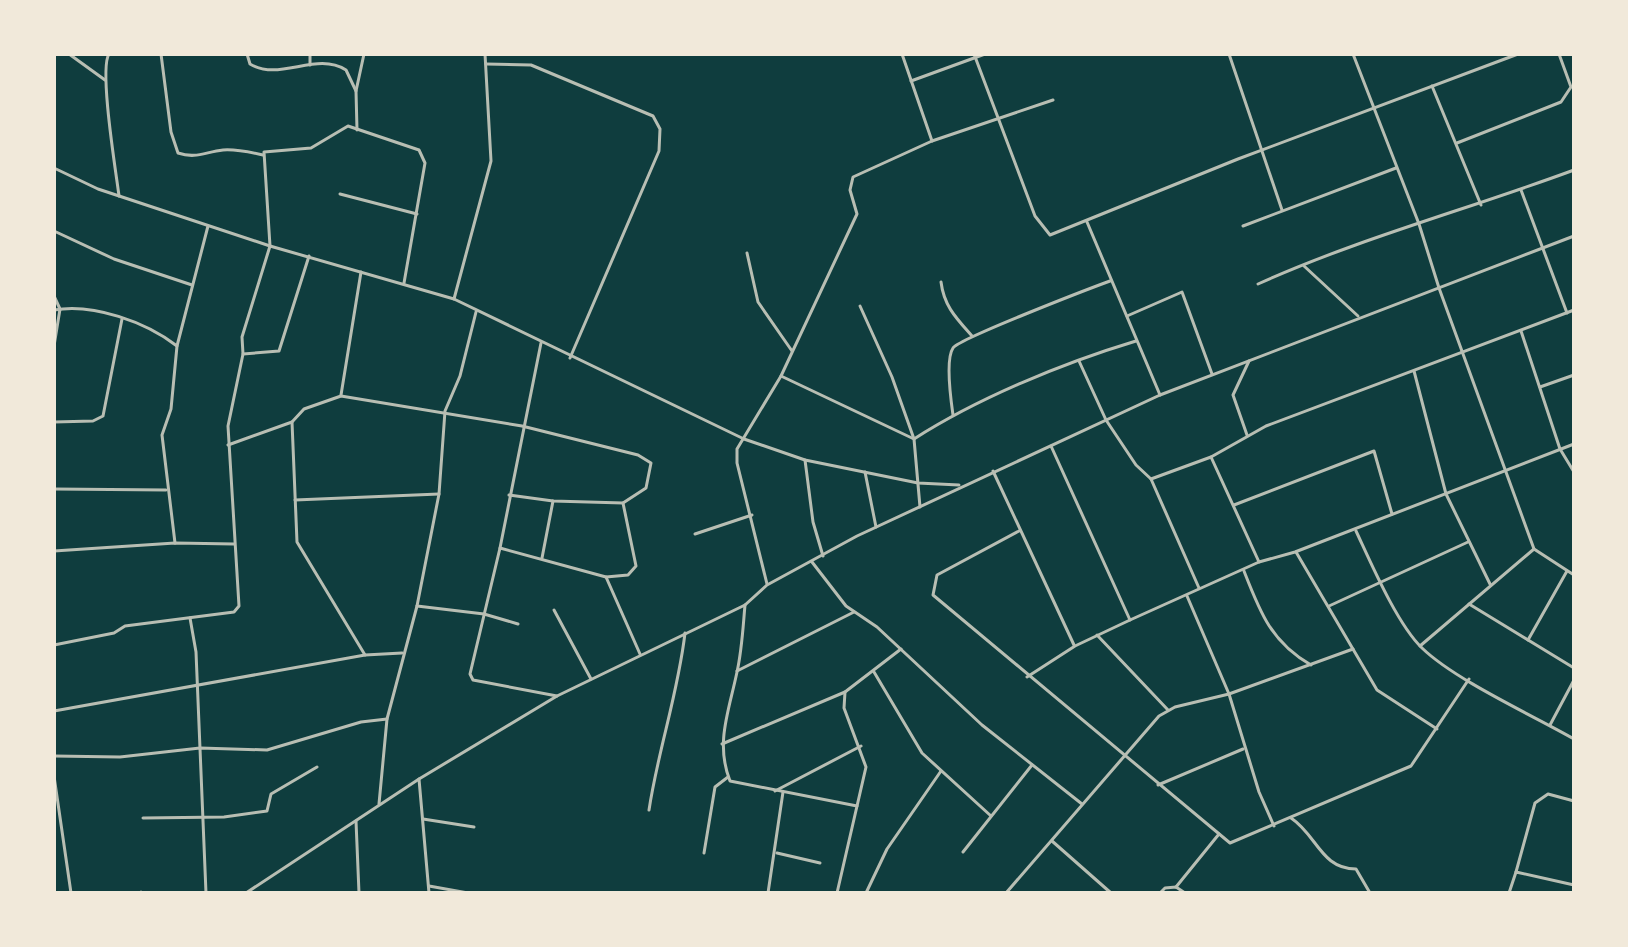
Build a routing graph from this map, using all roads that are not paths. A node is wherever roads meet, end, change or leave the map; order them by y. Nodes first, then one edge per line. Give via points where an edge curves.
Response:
1 (69, 54) edge
2 (109, 54) edge
3 (161, 54) edge
4 (247, 54) edge
5 (310, 54) edge
6 (364, 54) edge
7 (485, 54) edge
8 (902, 54) edge
9 (985, 54) edge
10 (1229, 54) edge
11 (1353, 54) edge
12 (1518, 54) edge
13 (1559, 54) edge
14 (975, 56) edge
15 (486, 64) junction
16 (310, 65) junction
17 (1574, 71) edge
18 (1568, 73) junction
19 (106, 80) junction
20 (911, 81) junction
21 (1432, 86) junction
22 (356, 91) junction
23 (1053, 100) dead end
24 (1374, 110) junction
25 (1000, 115) junction
26 (357, 130) junction
27 (932, 141) junction
28 (1457, 143) junction
29 (1261, 151) junction
30 (263, 155) junction
31 (54, 168) edge
32 (1396, 168) junction
33 (1574, 170) edge
34 (1521, 190) junction
35 (340, 194) dead end
36 (119, 196) junction
37 (1481, 205) junction
38 (1282, 210) junction
39 (417, 214) junction
40 (1087, 222) junction
41 (1419, 224) junction
42 (208, 226) junction
43 (1243, 226) dead end
44 (54, 231) edge
45 (1574, 236) edge
46 (270, 246) junction
47 (1541, 247) junction
48 (747, 253) dead end
49 (309, 256) junction
50 (1304, 266) junction
51 (361, 272) junction
52 (1110, 281) junction
53 (941, 282) dead end
54 (404, 283) junction
55 (1258, 284) dead end
56 (192, 285) junction
57 (1439, 288) junction
58 (54, 296) edge
59 (454, 299) junction
60 (860, 306) dead end
61 (60, 309) junction
62 (54, 310) edge
63 (1574, 310) edge
64 (476, 312) junction
65 (1567, 313) junction
66 (1126, 316) junction
67 (1358, 316) junction
68 (122, 319) junction
69 (1521, 330) junction
70 (972, 336) junction
71 (1136, 341) junction
72 (541, 343) junction
73 (54, 346) edge
74 (177, 346) junction
75 (792, 351) junction
76 (1463, 351) junction
77 (243, 354) junction
78 (570, 358) junction
79 (1250, 360) junction
80 (1079, 361) junction
81 (1414, 371) junction
82 (1212, 374) junction
83 (1574, 375) edge
84 (781, 376) junction
85 (1540, 387) junction
86 (1160, 395) junction
87 (341, 396) junction
88 (445, 411) junction
89 (953, 415) junction
90 (1106, 420) junction
91 (54, 422) edge
92 (292, 422) junction
93 (522, 426) junction
94 (1247, 435) junction
95 (744, 439) junction
96 (914, 439) junction
97 (1574, 444) edge
98 (228, 445) junction
99 (1051, 446) junction
100 (1560, 449) junction
101 (1211, 457) junction
102 (805, 460) junction
103 (993, 471) junction
104 (865, 472) junction
105 (1505, 472) junction
106 (1574, 472) edge
107 (1151, 479) junction
108 (918, 483) junction
109 (963, 485) junction
110 (54, 489) edge
111 (168, 490) junction
112 (439, 494) junction
113 (1446, 494) junction
114 (509, 495) junction
115 (295, 500) junction
116 (553, 501) junction
117 (623, 503) junction
118 (1234, 505) junction
119 (920, 507) junction
120 (1392, 514) junction
121 (752, 515) junction
122 (876, 527) junction
123 (1355, 529) junction
124 (1019, 531) junction
125 (695, 534) dead end
126 (1468, 542) junction
127 (175, 543) junction
128 (235, 544) junction
129 (500, 548) junction
130 (1534, 549) junction
131 (54, 551) edge
132 (1295, 552) junction
133 (823, 556) junction
134 (542, 558) junction
135 (812, 562) junction
136 (1259, 562) junction
137 (1244, 571) junction
138 (1567, 571) junction
139 (1574, 575) edge
140 (606, 577) junction
141 (1379, 580) junction
142 (1490, 584) junction
143 (767, 585) junction
144 (1199, 588) junction
145 (1187, 596) junction
146 (1469, 604) junction
147 (745, 605) junction
148 (417, 606) junction
149 (1328, 606) junction
150 (554, 610) dead end
151 (854, 612) junction
152 (484, 614) junction
153 (190, 618) junction
154 (1130, 620) junction
155 (518, 624) dead end
156 (685, 633) junction
157 (1097, 635) junction
158 (1528, 640) junction
159 (54, 645) edge
160 (1075, 646) junction
161 (1420, 646) junction
162 (901, 649) junction
163 (1353, 649) junction
164 (402, 653) junction
165 (640, 654) junction
166 (365, 655) junction
167 (1311, 665) junction
168 (1574, 668) edge
169 (737, 671) junction
170 (873, 671) junction
171 (1027, 677) junction
172 (591, 679) junction
173 (1469, 679) junction
174 (1574, 680) edge
175 (196, 688) junction
176 (845, 692) junction
177 (1229, 694) junction
178 (557, 696) junction
179 (1168, 710) junction
180 (54, 711) edge
181 (387, 719) junction
182 (1550, 725) junction
183 (1437, 729) junction
184 (1574, 739) edge
185 (722, 744) junction
186 (861, 746) junction
187 (200, 748) junction
188 (1245, 748) junction
189 (54, 756) edge
190 (1123, 756) junction
191 (1032, 765) junction
192 (317, 767) dead end
193 (941, 771) junction
194 (54, 776) edge
195 (728, 777) junction
196 (419, 779) junction
197 (1158, 785) junction
198 (775, 791) junction
199 (783, 792) junction
200 (1574, 801) edge
201 (379, 804) junction
202 (1082, 804) junction
203 (857, 806) junction
204 (649, 810) dead end
205 (203, 815) junction
206 (991, 816) junction
207 (143, 818) dead end
208 (1291, 818) junction
209 (423, 819) junction
210 (356, 821) junction
211 (1274, 826) junction
212 (474, 827) dead end
213 (1220, 833) junction
214 (1052, 841) junction
215 (776, 852) junction
216 (963, 852) dead end
217 (704, 853) dead end
218 (820, 863) dead end
219 (1516, 872) junction
220 (1574, 885) edge
221 (429, 886) junction
222 (1176, 887) junction
223 (1009, 888) junction
224 (71, 893) edge
225 (206, 893) edge
226 (246, 893) edge
227 (359, 893) edge
228 (429, 893) edge
229 (468, 893) edge
230 (768, 893) edge
231 (837, 893) edge
232 (866, 893) edge
233 (1006, 893) edge
234 (1015, 893) edge
235 (1111, 893) edge
236 (1160, 893) edge
237 (1185, 893) edge
238 (1370, 893) edge
239 (1509, 893) edge

1 - 19 street
2 - 19 street
3 - 30 street via 178,153 191,158 220,150
4 - 16 street via 250,64 264,70
5 - 16 street
6 - 22 street
7 - 15 street
8 - 20 street
9 - 14 street
10 - 29 street
11 - 24 street
12 - 21 street
13 - 18 street
14 - 20 street
14 - 25 street
15 - 59 street via 491,161
15 - 78 street via 544,69 653,116 659,125 659,151
16 - 22 street via 339,65
17 - 18 street
18 - 28 street via 1571,87 1561,102
19 - 36 street
20 - 27 street
21 - 24 street
21 - 28 street
22 - 26 street
23 - 25 street
24 - 29 street
24 - 32 street
25 - 27 street
25 - 40 street via 1044,232 1050,235
26 - 30 street via 343,127 317,146 268,149
26 - 39 street via 422,152
27 - 75 street via 853,177 850,190 857,214
28 - 37 street
29 - 38 street
29 - 40 street
30 - 46 street
31 - 36 street
32 - 38 street
32 - 41 street
33 - 34 street
34 - 37 street
34 - 47 street
35 - 39 street
36 - 42 street
37 - 41 street
38 - 43 street
39 - 54 street
40 - 52 street
41 - 50 street
41 - 57 street
42 - 46 street
42 - 56 street
44 - 56 street via 114,259
45 - 47 street
46 - 49 street
46 - 77 street via 242,337
47 - 57 street
47 - 65 street
48 - 75 street via 758,302
49 - 51 street
49 - 77 street via 280,349
50 - 55 street
50 - 67 street
51 - 54 street
51 - 87 street
52 - 66 street
52 - 70 street
53 - 70 street via 951,313
54 - 59 street
56 - 74 street
57 - 67 street
57 - 76 street
58 - 61 street
59 - 64 street
60 - 96 street
61 - 62 street
61 - 68 street via 74,307
61 - 73 street
63 - 65 street
64 - 72 street
64 - 88 street
65 - 69 street
66 - 71 street
66 - 82 street via 1182,292
67 - 79 street
68 - 74 street via 162,334
68 - 91 street via 103,416
69 - 76 street
69 - 85 street
70 - 89 street via 963,338 951,355
71 - 80 street
71 - 86 street
72 - 78 street
72 - 93 street
74 - 111 street via 171,409 162,435
75 - 84 street
76 - 81 street
76 - 105 street
77 - 98 street
78 - 95 street
79 - 82 street
79 - 94 street via 1233,395
80 - 89 street
80 - 90 street
81 - 94 street
81 - 113 street
82 - 86 street
83 - 85 street
84 - 95 street
84 - 96 street
85 - 100 street
86 - 90 street
87 - 88 street
87 - 92 street via 304,409
88 - 93 street
88 - 112 street
89 - 96 street
90 - 99 street
90 - 107 street
92 - 98 street
92 - 115 street
93 - 114 street
93 - 117 street via 649,459 646,488
94 - 101 street
95 - 102 street
95 - 121 street via 737,463
96 - 108 street
97 - 100 street
98 - 128 street
99 - 103 street
99 - 154 street
100 - 105 street
100 - 106 street
101 - 107 street
101 - 118 street
102 - 104 street
102 - 133 street
103 - 109 street
103 - 124 street
104 - 108 street
104 - 122 street
105 - 113 street
105 - 130 street
107 - 144 street
108 - 109 street
108 - 119 street
109 - 119 street
110 - 111 street
111 - 127 street
112 - 115 street
112 - 148 street
113 - 120 street
113 - 126 street
114 - 116 street
114 - 129 street
115 - 166 street via 297,542
116 - 117 street
116 - 134 street
117 - 140 street via 636,566 628,575
118 - 120 street via 1374,451
118 - 136 street
119 - 122 street
120 - 123 street
121 - 125 street
121 - 143 street
122 - 133 street
123 - 132 street
123 - 141 street
124 - 160 street
124 - 171 street via 947,568 937,575 933,589 938,602
126 - 141 street
126 - 142 street
127 - 128 street
127 - 131 street
128 - 153 street via 239,606 234,612
129 - 134 street
129 - 152 street
130 - 138 street
130 - 142 street
132 - 136 street
132 - 149 street
133 - 135 street
134 - 140 street
135 - 143 street
135 - 151 street
136 - 137 street
137 - 144 street
137 - 167 street via 1285,650
138 - 139 street
138 - 158 street
140 - 165 street
141 - 149 street
141 - 161 street
142 - 146 street
143 - 147 street
144 - 145 street
145 - 154 street
145 - 177 street
146 - 158 street
146 - 161 street
147 - 156 street
147 - 169 street
148 - 152 street
148 - 164 street
149 - 163 street
150 - 172 street
151 - 162 street
151 - 169 street
152 - 155 street
152 - 178 street via 471,678
153 - 159 street via 125,626
153 - 175 street
154 - 157 street
156 - 165 street
156 - 204 street
157 - 160 street
157 - 179 street
158 - 168 street
160 - 171 street
161 - 173 street
162 - 170 street
162 - 191 street
163 - 167 street
163 - 183 street via 1377,690
164 - 166 street
164 - 181 street
165 - 172 street
166 - 175 street
167 - 177 street
169 - 185 street
170 - 176 street
170 - 193 street via 922,753
171 - 190 street
172 - 178 street
173 - 182 street
173 - 183 street
174 - 182 street
175 - 180 street
175 - 187 street
176 - 185 street
176 - 186 street via 844,708
177 - 179 street
177 - 188 street
178 - 196 street
179 - 190 street
181 - 187 street via 267,750
181 - 201 street
182 - 184 street
183 - 208 street via 1411,766
185 - 195 street
186 - 198 street
186 - 203 street via 866,767
187 - 189 street via 120,757
187 - 205 street
188 - 197 street
188 - 211 street
190 - 197 street
190 - 202 street
191 - 202 street
191 - 206 street
192 - 205 street via 271,794 267,811
193 - 206 street
193 - 232 street via 887,849
194 - 224 street
195 - 198 street via 733,784
195 - 217 street via 715,787
196 - 201 street
196 - 209 street
197 - 213 street
198 - 199 street
199 - 203 street
199 - 215 street
200 - 219 street via 1548,794 1535,803
201 - 210 street
202 - 214 street
203 - 231 street
205 - 207 street
205 - 225 street
206 - 216 street
208 - 211 street
208 - 238 street via 1306,828 1332,864 1356,869
209 - 212 street
209 - 221 street
210 - 226 street
210 - 227 street
211 - 213 street via 1233,844
213 - 222 street
214 - 223 street
214 - 235 street
215 - 218 street
215 - 230 street
219 - 220 street
219 - 239 street
221 - 228 street
221 - 229 street
222 - 236 street
222 - 237 street
223 - 233 street
223 - 234 street

